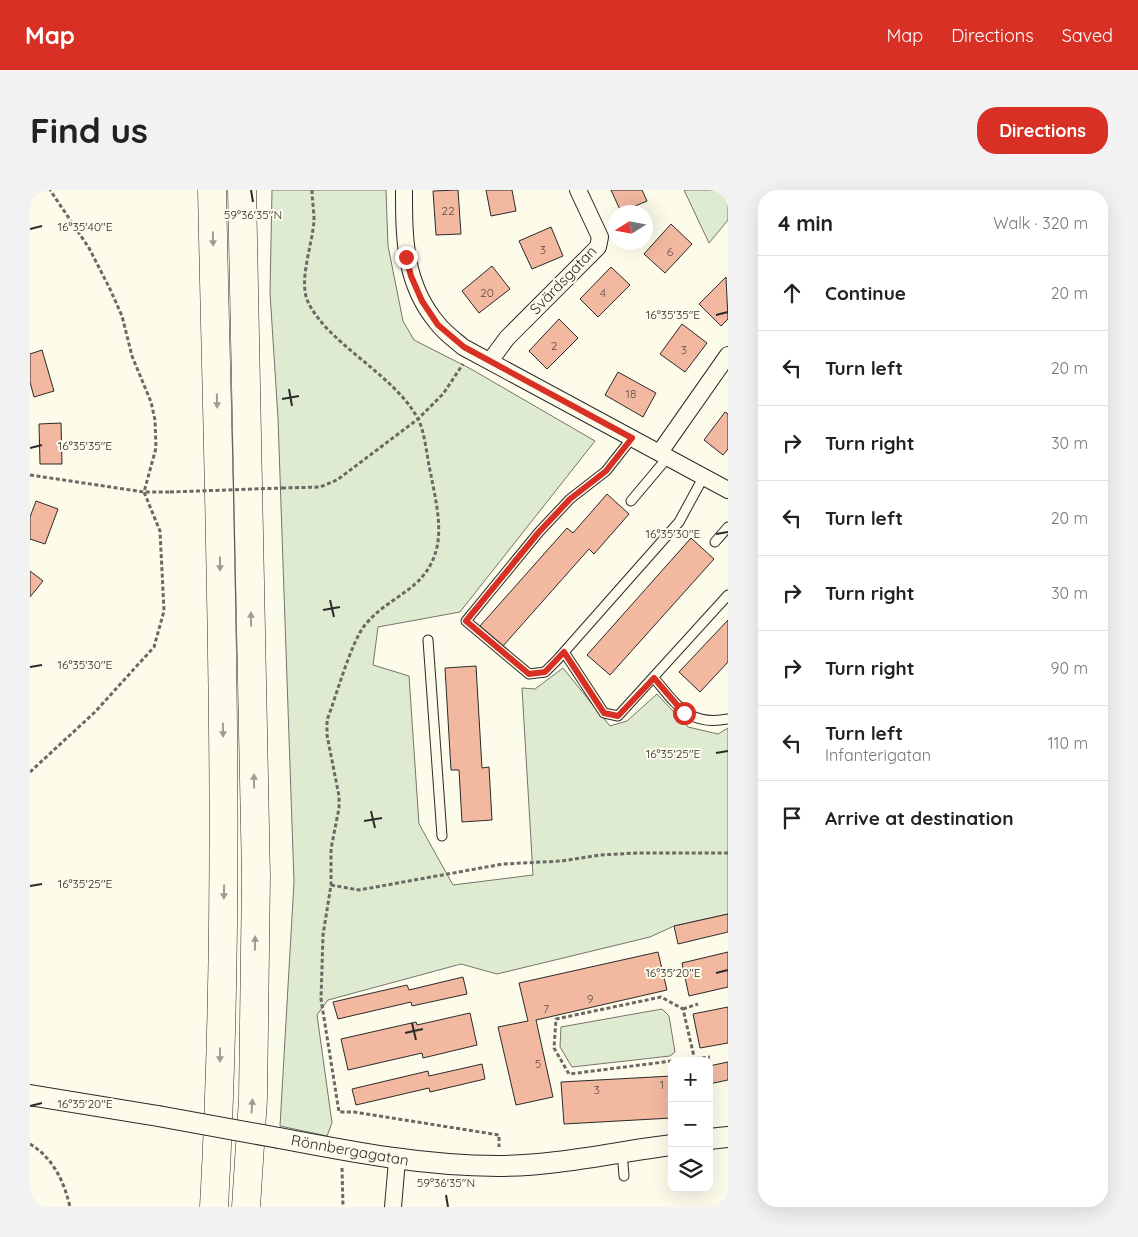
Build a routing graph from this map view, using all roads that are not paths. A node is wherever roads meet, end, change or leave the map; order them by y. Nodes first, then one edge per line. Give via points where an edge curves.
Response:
1 (212, 190) edge
2 (242, 190) edge
3 (404, 190) edge
4 (578, 190) edge
5 (728, 355) edge
6 (490, 361) junction
7 (632, 438) junction
8 (664, 455) junction
9 (704, 476) junction
10 (728, 490) edge
11 (631, 501) dead end
12 (728, 527) edge
13 (715, 542) dead end
14 (728, 595) edge
15 (428, 640) dead end
16 (564, 652) junction
17 (654, 678) junction
18 (728, 719) edge
19 (442, 836) dead end
20 (30, 1095) edge
21 (728, 1137) edge
22 (713, 1139) edge
23 (668, 1145) edge
24 (622, 1152) junction
25 (397, 1160) junction
26 (624, 1176) dead end
27 (214, 1207) edge
28 (246, 1207) edge
29 (393, 1207) edge

1 -> 27 highway via 224,868
28 -> 2 highway via 253,1099 256,877
3 - 6 street via 406,257 422,301 438,325 471,351
4 - 6 street, Svärdsgatan via 600,237 598,247 507,338
5 - 8 street
6 - 7 street
7 - 8 street
7 - 16 lane via 606,471 570,499 539,532 466,621 529,674 545,672
8 - 9 street
8 - 11 lane
9 - 10 street
9 - 16 lane via 679,522
12 - 13 lane
14 - 17 lane
15 - 19 lane
16 - 17 lane via 604,713 618,716
17 - 18 lane via 684,713 707,720
20 - 25 street, Rönnbergagatan, bridge
21 - 22 street
23 - 24 street, Rönnbergagatan
24 - 25 street, Rönnbergagatan via 498,1166
24 - 26 lane
25 - 29 street

